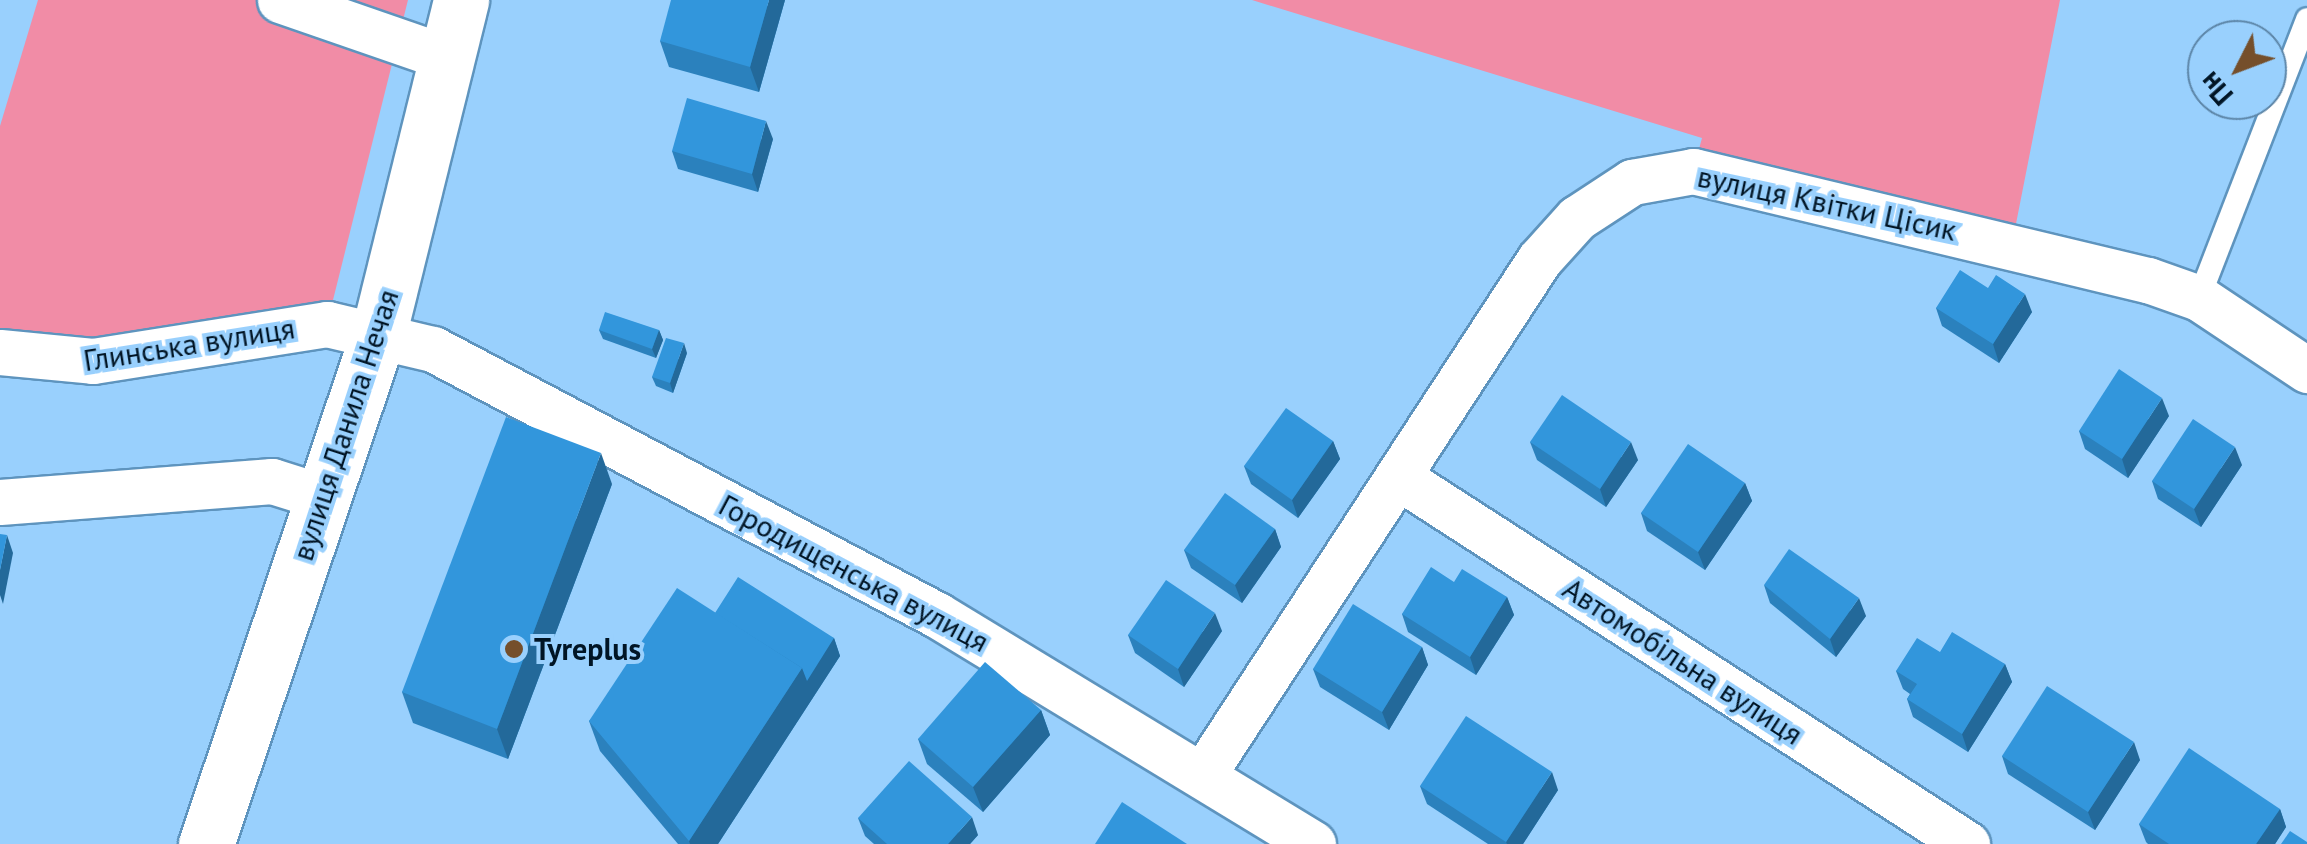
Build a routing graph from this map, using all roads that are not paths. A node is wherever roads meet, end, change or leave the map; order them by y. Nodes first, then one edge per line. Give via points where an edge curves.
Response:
1 (280, 0) edge
2 (461, 0) edge
3 (2307, 18) edge
4 (450, 59) junction
5 (2199, 298) junction
6 (379, 332) junction
7 (0, 352) edge
8 (2307, 370) edge
9 (1400, 478) junction
10 (323, 497) junction
11 (0, 502) edge
12 (1204, 773) junction
13 (1250, 802) junction
14 (206, 844) edge
15 (1279, 844) edge
16 (1314, 844) edge
17 (1967, 844) edge

1 - 4 street
2 - 4 main road, вулиця Данила Нечая
3 - 5 lane
4 - 6 main road, вулиця Данила Нечая
5 - 8 street, вулиця Квітки Цісик
5 - 9 street, вулиця Квітки Цісик via 1974,236 1694,171 1663,174 1602,199 1557,238
6 - 7 street, Глинська вулиця via 328,324 55,364
6 - 10 main road, вулиця Данила Нечая
6 - 12 street, Городищенська вулиця via 433,349 937,615
9 - 12 street, вулиця Квітки Цісик
9 - 17 street, Автомобільна вулиця
10 - 11 street via 272,481
10 - 14 main road, вулиця Данила Нечая
12 - 13 street, Городищенська вулиця
13 - 15 street
13 - 16 street, Городищенська вулиця

